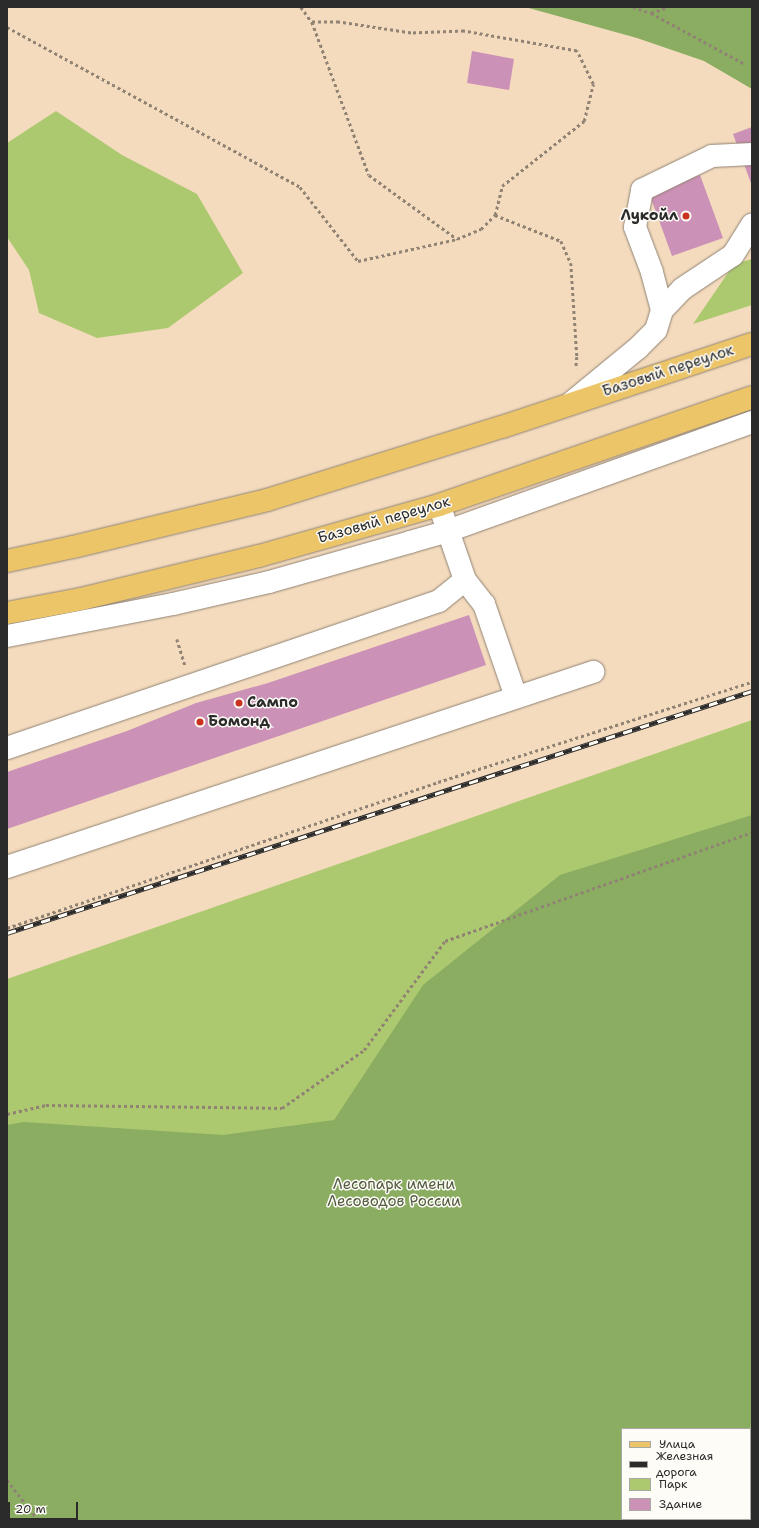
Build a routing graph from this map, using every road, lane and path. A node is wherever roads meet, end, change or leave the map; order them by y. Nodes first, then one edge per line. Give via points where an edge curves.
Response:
1 (301, 7) edge
2 (633, 7) edge
3 (668, 7) edge
4 (650, 13) junction
5 (312, 22) junction
6 (7, 27) edge
7 (743, 63) dead end
8 (752, 154) edge
9 (495, 215) junction
10 (752, 225) edge
11 (457, 239) junction
12 (662, 310) junction
13 (752, 344) edge
14 (752, 397) edge
15 (571, 403) junction
16 (752, 422) edge
17 (439, 505) junction
18 (448, 531) junction
19 (7, 560) edge
20 (465, 580) junction
21 (7, 613) edge
22 (7, 627) edge
23 (17, 634) edge
24 (593, 672) dead end
25 (752, 682) edge
26 (516, 697) junction
27 (7, 748) edge
28 (752, 832) edge
29 (7, 867) edge
30 (7, 928) edge
31 (7, 1114) edge
32 (7, 1480) edge
33 (39, 1521) edge

1 - 5 path
2 - 4 path
3 - 4 path
4 - 7 path
5 - 9 path via 339,22 412,33 464,31 577,51 593,84 584,121 502,186
5 - 11 path via 370,175
6 - 11 path via 300,187 358,261
8 - 12 lane via 712,156 642,190 635,227 652,272
9 - 11 path via 480,229
9 - 15 path via 561,241 571,263 577,357
10 - 12 lane via 733,255 682,288
12 - 15 lane via 656,330 643,344
13 - 15 main road, Базовый переулок
14 - 17 main road, Базовый переулок
15 - 19 main road, Базовый переулок via 267,500
16 - 18 lane
17 - 18 lane
17 - 21 main road, Базовый переулок via 259,556 81,599
18 - 20 lane
18 - 23 lane via 269,582 173,604
20 - 26 lane via 484,604
20 - 27 lane via 439,601
22 - 23 lane
24 - 26 lane
25 - 30 path via 438,782
26 - 29 lane
28 - 31 path via 445,941 364,1050 282,1108 46,1105
32 - 33 path

